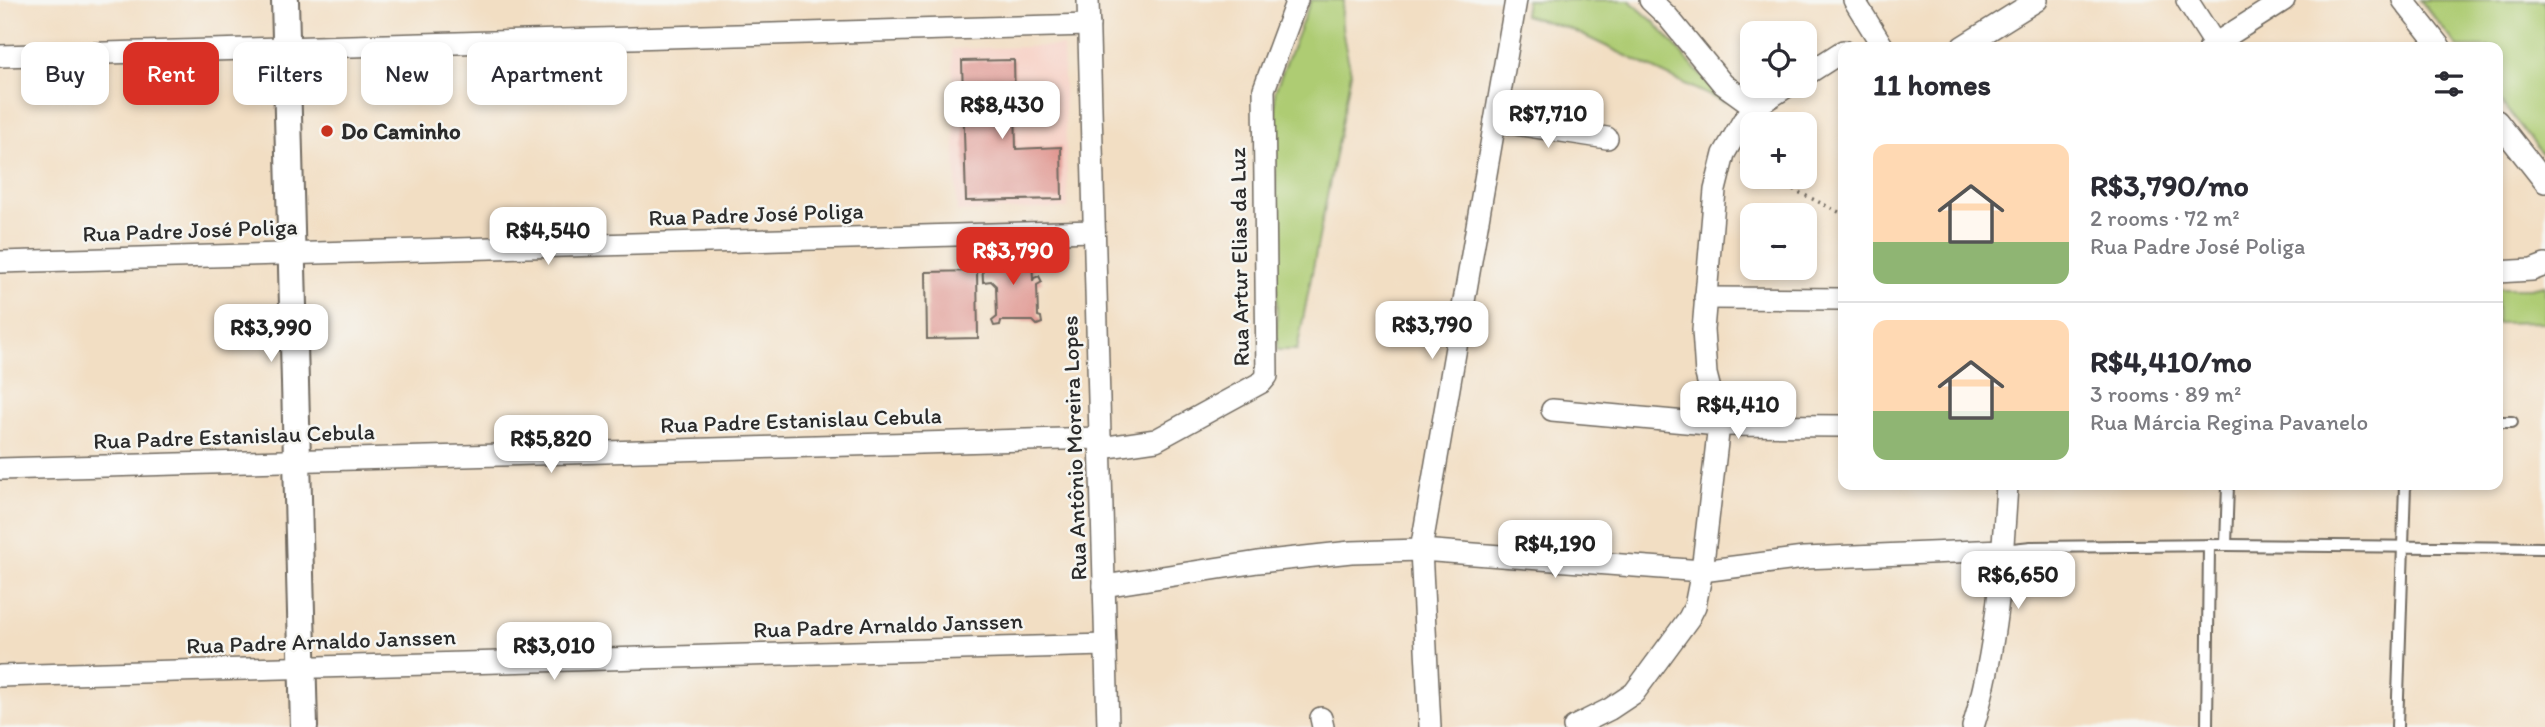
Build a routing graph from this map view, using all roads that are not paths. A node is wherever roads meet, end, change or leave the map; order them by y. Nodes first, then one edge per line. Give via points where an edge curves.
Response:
1 (285, 0) edge
2 (1088, 0) edge
3 (1297, 0) edge
4 (1516, 0) edge
5 (1650, 0) edge
6 (1854, 0) edge
7 (2037, 0) edge
8 (2187, 0) edge
9 (2284, 0) edge
10 (2403, 0) edge
11 (1089, 24) junction
12 (1878, 40) edge
13 (286, 42) edge
14 (1970, 42) edge
15 (2212, 42) edge
16 (2220, 42) edge
17 (2436, 42) edge
18 (347, 45) edge
19 (233, 49) edge
20 (1838, 54) edge
21 (0, 56) edge
22 (1817, 68) edge
23 (1769, 98) edge
24 (288, 105) edge
25 (1755, 107) junction
26 (1495, 121) junction
27 (2503, 129) edge
28 (1607, 138) dead end
29 (2545, 182) edge
30 (1094, 231) junction
31 (292, 254) junction
32 (0, 262) edge
33 (2545, 265) edge
34 (2503, 272) edge
35 (1705, 298) junction
36 (1838, 299) edge
37 (1552, 410) dead end
38 (2503, 422) edge
39 (2512, 422) dead end
40 (1719, 425) junction
41 (1838, 426) edge
42 (1100, 443) junction
43 (297, 461) junction
44 (0, 469) edge
45 (2007, 490) edge
46 (2228, 490) edge
47 (2405, 490) edge
48 (2209, 545) junction
49 (2227, 545) junction
50 (2404, 547) junction
51 (2545, 548) edge
52 (1421, 550) junction
53 (2003, 550) junction
54 (1702, 571) junction
55 (1104, 586) junction
56 (1106, 645) junction
57 (303, 668) junction
58 (0, 677) edge
59 (304, 727) edge
60 (1108, 727) edge
61 (1430, 727) edge
62 (1574, 727) edge
63 (1973, 727) edge
64 (2207, 727) edge
65 (2397, 727) edge

1 - 13 street
2 - 11 street, Rua Antônio Moreira Lopes
3 - 42 street, Rua Artur Elias da Luz via 1264,89 1267,376 1156,440
4 - 26 street
5 - 25 street via 1723,84
6 - 12 street
7 - 14 street
8 - 15 street
9 - 16 street
10 - 17 street
11 - 18 street
11 - 30 street, Rua Antônio Moreira Lopes
19 - 21 street
20 - 22 street
23 - 25 street
24 - 31 street
25 - 35 street via 1732,137 1719,170
26 - 28 street
26 - 52 street
27 - 29 street
30 - 31 street, Rua Padre José Poliga
30 - 42 street, Rua Antônio Moreira Lopes
31 - 32 street, Rua Padre José Poliga
31 - 43 street
33 - 34 street
35 - 36 street
35 - 40 street via 1705,363
37 - 40 street
38 - 39 lane
40 - 41 street
40 - 54 street
42 - 43 street, Rua Padre Estanislau Cebula
42 - 55 street, Rua Antônio Moreira Lopes
43 - 44 street, Rua Padre Estanislau Cebula
43 - 57 street
45 - 53 street
46 - 49 lane
47 - 50 lane
48 - 49 lane
48 - 53 lane
48 - 64 lane
49 - 50 lane
50 - 51 lane
50 - 65 lane
52 - 54 street
52 - 55 street via 1291,558
52 - 61 street
53 - 54 street via 1804,558
53 - 63 street via 1994,629
54 - 62 street via 1689,618 1644,681 1623,702
55 - 56 street, Rua Antônio Moreira Lopes
56 - 57 street, Rua Padre Arnaldo Janssen
56 - 60 street, Rua Antônio Moreira Lopes
57 - 58 street, Rua Padre Arnaldo Janssen
57 - 59 street

